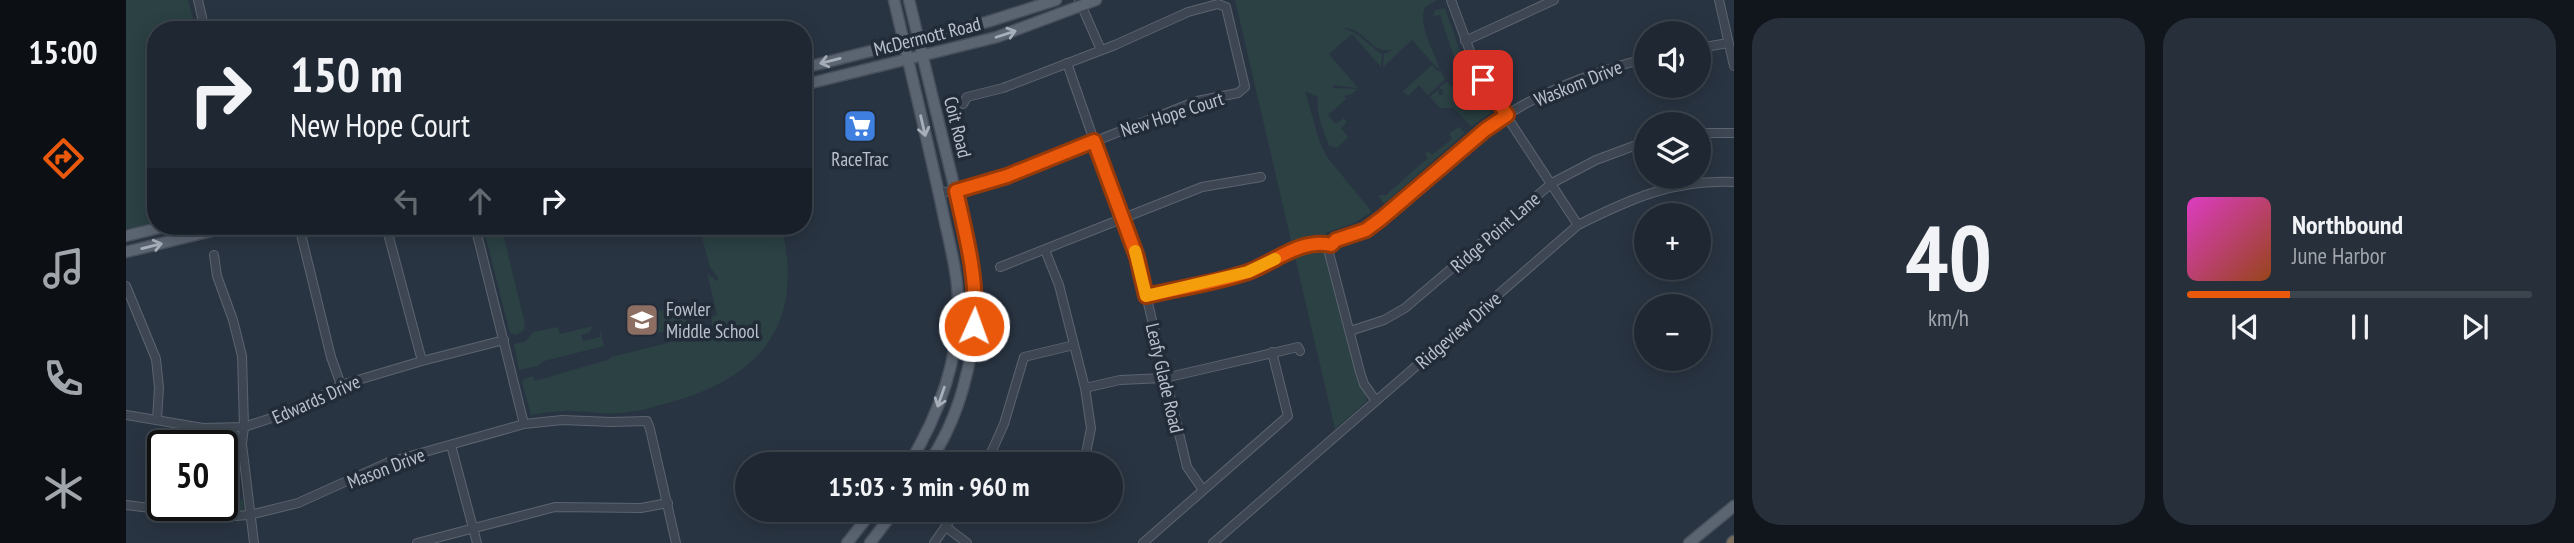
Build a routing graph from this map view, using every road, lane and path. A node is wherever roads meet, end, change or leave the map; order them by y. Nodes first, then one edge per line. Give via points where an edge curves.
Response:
1 (211, 0) edge
2 (894, 0) edge
3 (909, 0) edge
4 (1056, 0) edge
5 (1096, 0) edge
6 (1451, 0) edge
7 (1554, 0) edge
8 (1719, 0) edge
9 (199, 1) edge
10 (1080, 3) edge
11 (203, 21) edge
12 (918, 39) junction
13 (1465, 41) junction
14 (904, 43) junction
15 (1728, 43) junction
16 (1711, 46) edge
17 (1101, 50) junction
18 (922, 56) junction
19 (907, 60) junction
20 (1634, 62) edge
21 (1067, 63) junction
22 (812, 66) edge
23 (1734, 66) edge
24 (812, 83) edge
25 (963, 104) dead end
26 (1507, 115) junction
27 (1711, 133) edge
28 (1734, 133) edge
29 (1094, 141) junction
30 (1634, 146) edge
31 (1261, 177) dead end
32 (1552, 183) junction
33 (1734, 183) edge
34 (956, 191) junction
35 (939, 193) junction
36 (1121, 218) junction
37 (1578, 225) junction
38 (147, 231) edge
39 (177, 235) edge
40 (195, 235) edge
41 (301, 235) edge
42 (388, 235) edge
43 (477, 235) edge
44 (126, 236) edge
45 (178, 239) junction
46 (1331, 245) junction
47 (1045, 250) junction
48 (126, 252) edge
49 (214, 255) dead end
50 (1000, 267) dead end
51 (126, 286) edge
52 (1146, 296) junction
53 (129, 304) edge
54 (1350, 331) junction
55 (504, 340) junction
56 (1073, 345) junction
57 (1300, 351) dead end
58 (1272, 352) junction
59 (422, 361) junction
60 (1165, 378) junction
61 (341, 385) junction
62 (1085, 388) junction
63 (1376, 401) junction
64 (126, 415) edge
65 (157, 419) junction
66 (524, 424) junction
67 (244, 427) junction
68 (451, 445) junction
69 (915, 452) edge
70 (936, 452) edge
71 (991, 452) edge
72 (1086, 452) edge
73 (1203, 490) junction
74 (668, 502) junction
75 (126, 505) edge
76 (1734, 506) edge
77 (249, 515) junction
78 (864, 522) edge
79 (885, 522) edge
80 (949, 522) edge
81 (472, 527) junction
82 (946, 527) junction
83 (254, 543) edge
84 (417, 543) edge
85 (477, 543) edge
86 (676, 543) edge
87 (848, 543) edge
88 (870, 543) edge
89 (934, 543) edge
90 (967, 543) edge
91 (1143, 543) edge
92 (1213, 543) edge
93 (1689, 543) edge

1 - 9 street
2 - 14 main road, Coit Road
3 - 12 main road, Coit Road
4 - 12 main road, McDermott Road
5 - 10 main road, McDermott Road
6 - 13 street
7 - 13 street
8 - 15 street
9 - 11 street
10 - 17 street
18 -> 10 main road, McDermott Road via 997,37
12 - 14 main road, McDermott Road
12 - 18 main road, Coit Road
13 - 26 street via 1478,73
14 - 19 main road, Coit Road
14 -> 22 main road, McDermott Road
15 - 16 street
15 - 23 street
17 - 21 street
17 - 29 street, New Hope Court via 1188,12 1218,4 1226,7 1245,87
18 - 19 main road, McDermott Road
18 - 34 main road, Coit Road
19 - 24 main road, McDermott Road
19 -> 35 main road, Coit Road
20 - 26 street, Waskom Drive via 1547,92
21 - 25 street via 967,97
21 - 29 street, Leafy Glade Road
26 - 32 street
26 - 46 street, Waskom Drive via 1366,230
27 - 28 street
29 - 34 street, New Hope Court
29 - 36 street, Leafy Glade Road
30 - 32 street, Ridge Point Lane
31 - 36 street via 1202,187
32 - 37 street
32 - 54 street, Ridge Point Lane via 1405,308
33 - 37 street, Ridgeview Drive via 1693,183 1659,190
34 - 35 street, New Hope Court
34 - 70 main road, Coit Road via 976,301 963,394
35 -> 69 main road, Coit Road via 957,286 956,340 936,412
36 - 47 street
36 - 52 street, Leafy Glade Road
37 - 63 street, Ridgeview Drive
38 - 44 main road
39 - 45 main road
40 - 45 main road
41 - 61 street
42 - 59 street
43 - 55 street
48 -> 45 main road
46 - 52 street, Waskom Drive via 1319,242 1300,247 1248,272
46 - 54 street via 1329,253
47 - 50 street
47 - 56 street via 1059,285
49 - 67 street via 242,356
51 - 53 street
52 - 60 street, Leafy Glade Road
53 - 65 street via 156,359
54 - 63 street via 1364,384
55 - 59 street, Edwards Drive
55 - 66 street
56 - 62 street
56 - 71 street via 1024,357
57 - 58 street via 1298,347
58 - 60 street
58 - 73 street via 1289,416
59 - 61 street, Edwards Drive
60 - 62 street via 1120,380
60 - 73 street, Leafy Glade Road via 1186,467
61 - 67 street, Edwards Drive via 296,410
62 - 72 street via 1091,428
63 - 92 street, Ridgeview Drive
64 - 65 street, Edwards Drive
65 - 67 street, Edwards Drive via 203,428
66 - 68 street, Mason Drive
66 - 74 street, Mason Drive via 647,421
67 - 77 street
68 - 77 street, Mason Drive via 379,466 298,503
68 - 81 street
73 - 91 street
74 - 81 street via 641,508 555,507
74 - 86 street
75 - 77 street, Mason Drive via 221,517
76 - 93 main road
77 - 83 street
78 - 87 main road
79 - 88 main road
80 - 82 street
81 - 84 street
81 - 85 street
82 - 89 street
82 - 90 street

